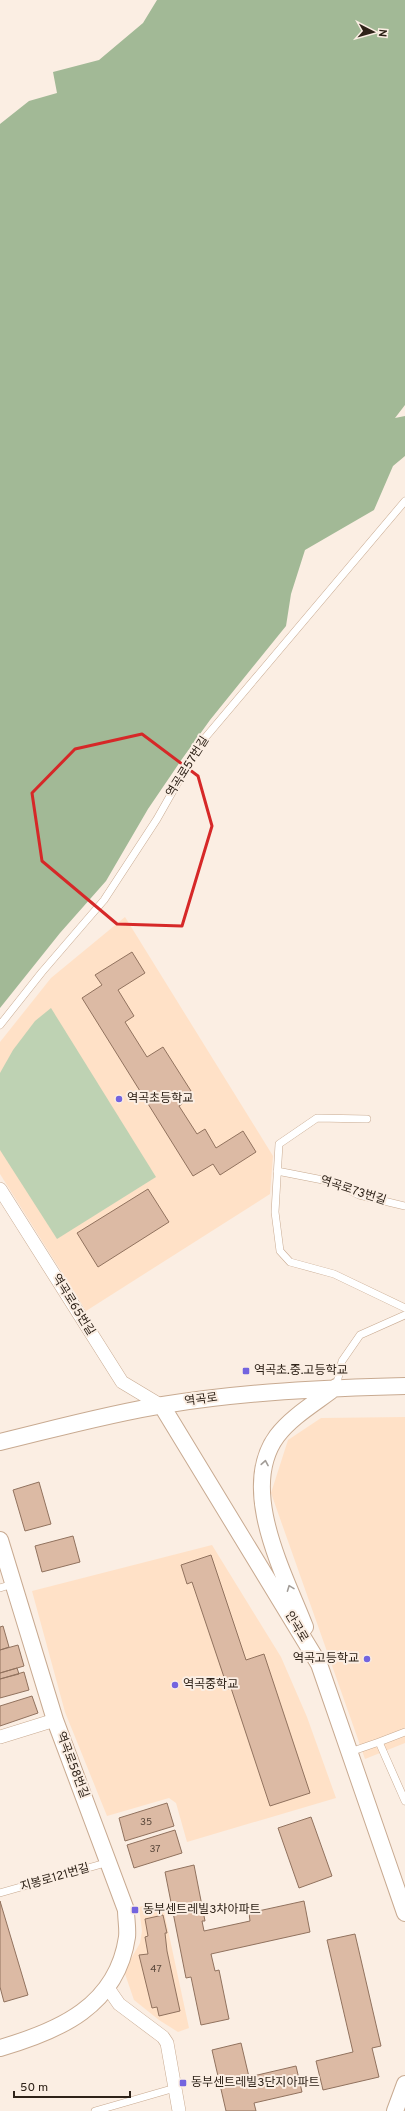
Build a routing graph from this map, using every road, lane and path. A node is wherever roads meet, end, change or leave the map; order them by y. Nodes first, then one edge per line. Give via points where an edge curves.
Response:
1 (405, 501) edge
2 (0, 1025) edge
3 (367, 1119) dead end
4 (277, 1171) junction
5 (0, 1189) edge
6 (405, 1206) edge
7 (405, 1308) edge
8 (405, 1315) edge
9 (405, 1386) edge
10 (336, 1387) junction
11 (162, 1406) junction
12 (0, 1442) edge
13 (0, 1540) edge
14 (6, 1586) edge
15 (319, 1664) junction
16 (55, 1720) junction
17 (405, 1732) edge
18 (0, 1737) edge
19 (378, 1742) junction
20 (350, 1752) junction
21 (405, 1800) edge
22 (109, 1862) junction
23 (0, 1894) edge
24 (405, 1913) edge
25 (108, 1988) junction
26 (0, 2048) edge
27 (405, 2084) edge
28 (175, 2088) junction
29 (95, 2111) edge
30 (180, 2111) edge
31 (395, 2111) edge

1 - 2 lane, 역곡로57번길 via 200,745 157,819 104,900
3 - 4 lane via 317,1118 279,1144
4 - 6 lane, 역곡로73번길 via 333,1182 359,1195
4 - 7 lane via 275,1212 280,1251 290,1262 334,1274
5 - 11 street, 역곡로65번길 via 122,1382
8 - 10 lane via 360,1335 342,1361
9 - 10 street, 역곡로
10 - 11 street, 역곡로 via 226,1396
15 -> 10 street via 268,1531 261,1483 266,1456 277,1436 290,1422
11 - 12 street, 역곡로
11 - 15 street, 안곡로
13 - 14 street, 역곡로58번길
14 - 16 street, 역곡로58번길
15 - 20 street, 안곡로
16 - 18 street
16 - 22 street, 역곡로58번길
17 - 19 lane
19 - 20 lane
19 - 21 lane
20 - 24 street, 안곡로
22 - 23 lane, 지봉로121번길
22 - 25 street, 역곡로58번길 via 126,1910 127,1936 123,1954
25 - 26 street via 62,2025 39,2037
25 - 28 street via 119,2004 163,2037 167,2043
27 - 31 street
28 - 29 lane
28 - 30 street

